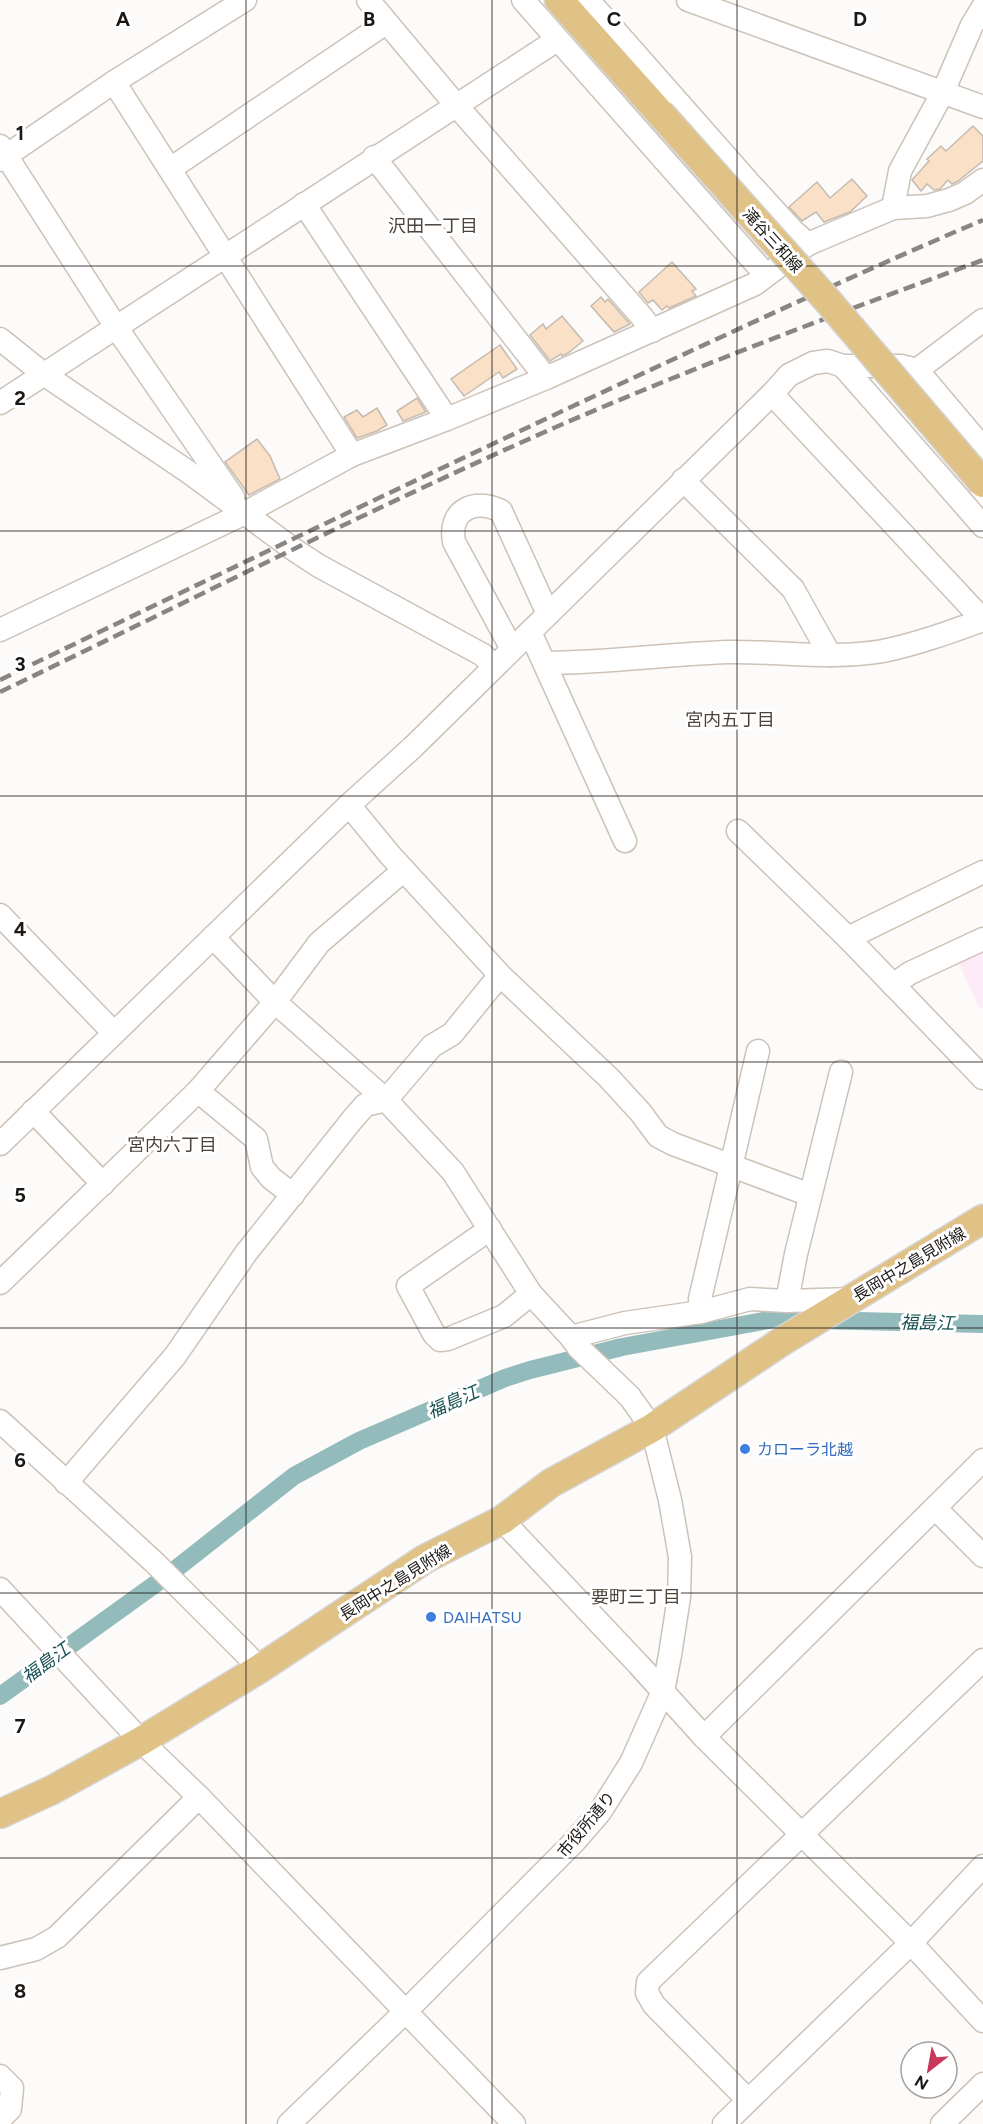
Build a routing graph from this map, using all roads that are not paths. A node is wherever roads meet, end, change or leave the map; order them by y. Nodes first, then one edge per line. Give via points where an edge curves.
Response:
1 (244, 0) edge
2 (368, 0) edge
3 (524, 0) edge
4 (559, 0) edge
5 (588, 0) edge
6 (688, 0) edge
7 (983, 7) edge
8 (386, 22) junction
9 (557, 40) junction
10 (114, 82) junction
11 (943, 92) junction
12 (456, 105) junction
13 (983, 107) edge
14 (2, 154) edge
15 (375, 157) junction
16 (170, 169) junction
17 (983, 180) edge
18 (304, 204) junction
19 (893, 208) junction
20 (808, 244) junction
21 (225, 257) junction
22 (766, 276) junction
23 (983, 320) edge
24 (116, 327) junction
25 (652, 331) junction
26 (0, 339) edge
27 (843, 366) junction
28 (917, 370) junction
29 (45, 375) junction
30 (546, 378) junction
31 (772, 394) junction
32 (0, 403) edge
33 (447, 419) junction
34 (983, 448) edge
35 (352, 455) junction
36 (683, 480) junction
37 (983, 483) edge
38 (244, 513) junction
39 (983, 526) edge
40 (548, 614) junction
41 (0, 630) edge
42 (530, 632) junction
43 (512, 649) junction
44 (830, 655) junction
45 (546, 663) junction
46 (493, 666) junction
47 (349, 805) junction
48 (738, 831) dead end
49 (626, 842) dead end
50 (404, 870) junction
51 (983, 872) edge
52 (0, 915) edge
53 (213, 937) junction
54 (848, 938) junction
55 (983, 939) edge
56 (500, 975) junction
57 (893, 985) junction
58 (275, 1002) junction
59 (114, 1033) junction
60 (758, 1051) dead end
61 (841, 1072) dead end
62 (983, 1078) edge
63 (198, 1091) junction
64 (386, 1100) junction
65 (33, 1111) junction
66 (0, 1144) edge
67 (730, 1165) junction
68 (103, 1184) junction
69 (293, 1195) junction
70 (810, 1195) junction
71 (983, 1219) edge
72 (490, 1229) junction
73 (0, 1283) edge
74 (531, 1294) junction
75 (787, 1301) junction
76 (843, 1304) junction
77 (701, 1312) junction
78 (574, 1342) junction
79 (0, 1421) edge
80 (652, 1428) junction
81 (983, 1460) edge
82 (66, 1483) junction
83 (935, 1508) junction
84 (502, 1521) junction
85 (983, 1556) edge
86 (0, 1589) edge
87 (983, 1660) edge
88 (259, 1669) junction
89 (663, 1691) junction
90 (704, 1737) junction
91 (141, 1741) junction
92 (199, 1797) junction
93 (0, 1814) edge
94 (802, 1835) junction
95 (983, 1866) edge
96 (911, 1943) junction
97 (0, 1958) edge
98 (405, 2012) junction
99 (983, 2021) edge
100 (0, 2076) edge
101 (983, 2084) edge
102 (748, 2100) junction
103 (0, 2119) edge
104 (289, 2124) edge
105 (514, 2124) edge
106 (724, 2124) edge
107 (942, 2124) edge

1 - 10 street
2 - 8 street
3 - 9 street
4 - 37 main road, 滝谷三和線, bridge via 827,300
5 - 20 street
6 - 11 street
7 - 11 street
8 - 12 street
8 - 16 street
9 - 12 street
9 - 22 street
10 - 14 street
10 - 16 street
11 - 13 street
11 - 19 street via 900,171
12 - 15 street
12 - 25 street
14 - 24 street
15 - 18 street
15 - 30 street
16 - 21 street
17 - 19 street via 949,200
18 - 21 street
18 - 33 street
19 - 20 street
20 - 22 street
21 - 24 street
21 - 35 street
22 - 25 street
23 - 28 street
24 - 29 street
24 - 38 street
25 - 30 street
26 - 29 street
27 - 28 street via 901,366
27 - 31 street via 828,361 813,363 789,375
27 - 39 street
28 - 34 street
29 - 32 street
29 - 38 street
30 - 33 street
31 - 36 street
31 - 44 street via 983,620 882,651
33 - 35 street
35 - 38 street
36 - 40 street
36 - 44 street via 793,589
38 - 41 street
38 - 46 street via 319,566 483,655
40 - 42 street
40 - 43 street via 501,511 478,505 461,513 454,524 454,543
42 - 43 street
42 - 45 street
43 - 46 street
44 - 45 street via 728,652
45 - 49 street
46 - 47 street
47 - 50 street
47 - 53 street
48 - 54 street
50 - 56 street
50 - 58 street via 319,943
51 - 54 street
52 - 59 street
53 - 58 street
53 - 59 street
54 - 57 street
55 - 57 street
56 - 64 street via 452,1034 432,1046
56 - 67 street via 609,1078 658,1136
57 - 62 street
58 - 63 street
58 - 64 street
59 - 65 street
60 - 67 street
61 - 70 street
63 - 68 street
63 - 69 street via 256,1139 262,1167
64 - 69 street via 365,1105
64 - 72 street via 453,1172
65 - 66 street
65 - 68 street
67 - 70 street
67 - 77 street via 700,1299
68 - 73 street
69 - 82 street via 246,1253 175,1356
70 - 75 street
71 - 76 main road, 長岡中之島見附線
72 - 74 street
72 - 74 street via 408,1286 434,1334 440,1340 448,1339 504,1316
74 - 78 street
75 - 76 street via 825,1298
75 - 77 street via 750,1299
76 - 80 main road, 長岡中之島見附線
77 - 78 street via 625,1323
78 - 80 street via 630,1397
79 - 82 street
80 - 84 main road, 長岡中之島見附線 via 551,1483
80 - 89 street, 市役所通り via 680,1557 677,1618
81 - 83 street
82 - 88 street via 155,1563
83 - 85 street
83 - 90 street
84 - 88 main road, 長岡中之島見附線 via 425,1559
84 - 89 street
86 - 91 street
87 - 94 street
88 - 91 main road, 長岡中之島見附線
89 - 90 street
89 - 98 street, 市役所通り via 631,1763 600,1812
90 - 94 street
91 - 92 street
91 - 93 main road, 長岡中之島見附線
92 - 97 street via 57,1937 36,1949
92 - 98 street
94 - 96 street
94 - 102 street via 648,1982 647,1993 654,2004
95 - 96 street
96 - 99 street
96 - 102 street
98 - 104 street, 市役所通り
98 - 105 street
100 - 103 street via 12,2088 10,2109
101 - 107 street
102 - 106 street

